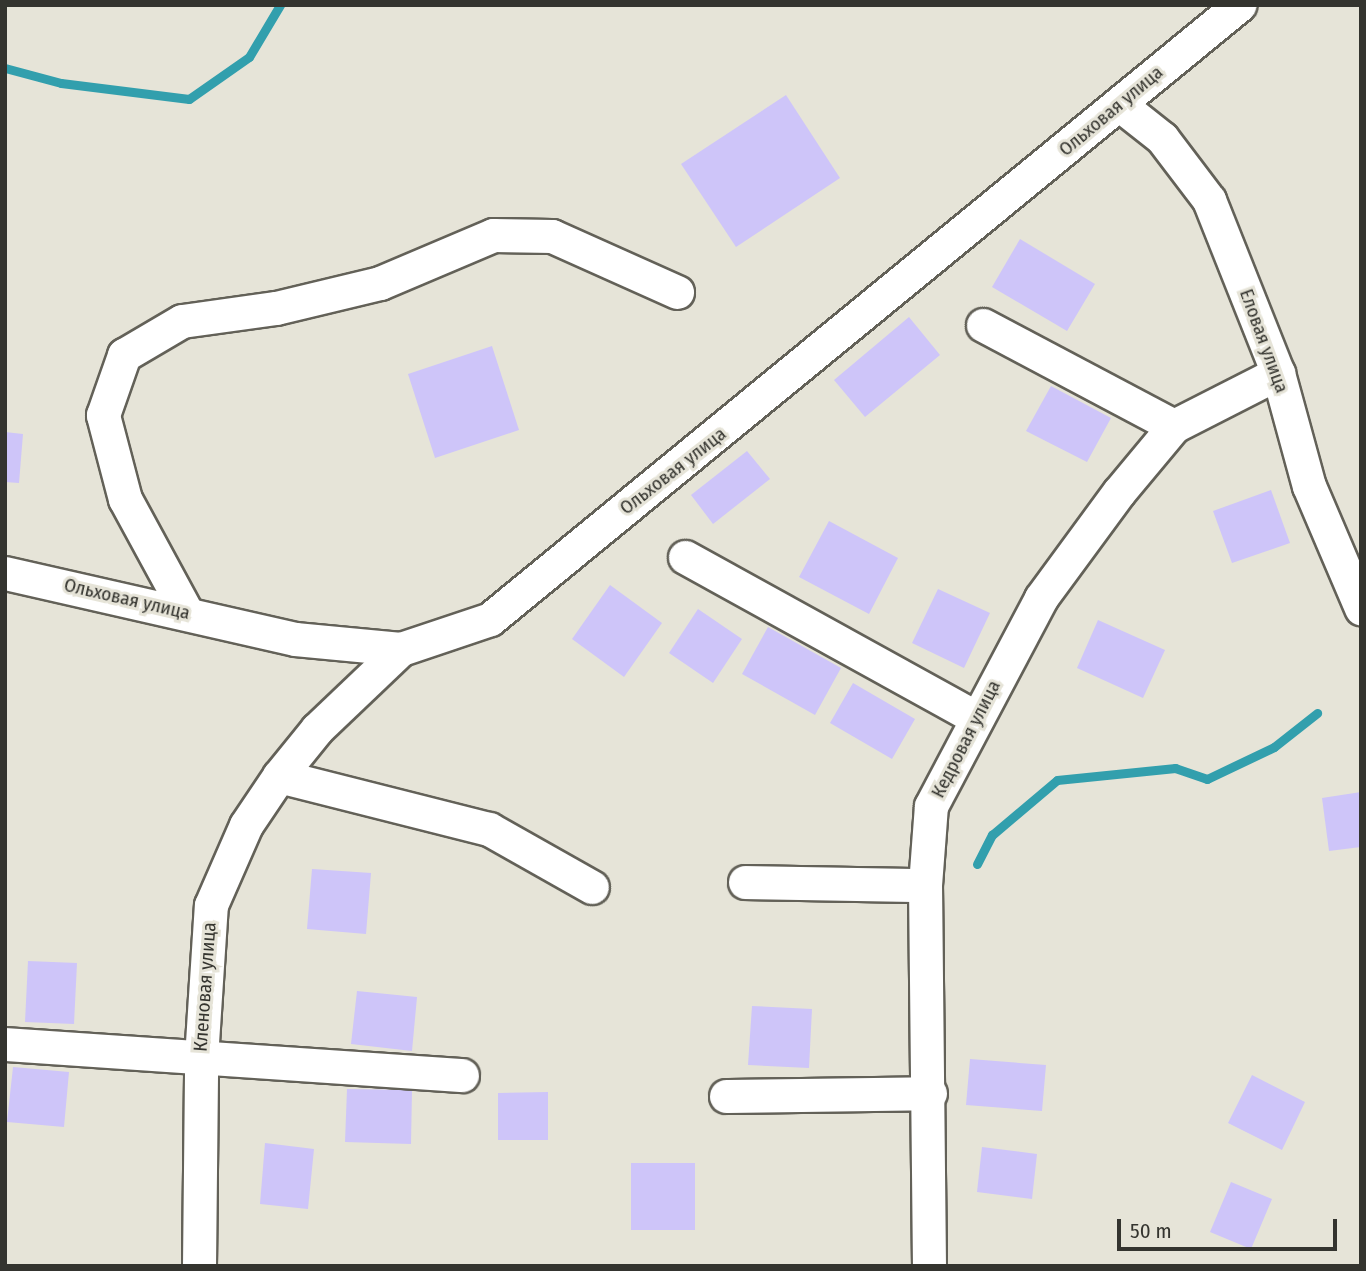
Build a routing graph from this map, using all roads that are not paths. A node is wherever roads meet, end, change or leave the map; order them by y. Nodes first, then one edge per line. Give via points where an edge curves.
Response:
1 (1239, 5) edge
2 (1119, 104) junction
3 (677, 292) dead end
4 (984, 325) dead end
5 (1278, 373) junction
6 (1174, 426) junction
7 (685, 556) dead end
8 (5, 573) edge
9 (1361, 608) edge
10 (187, 613) junction
11 (401, 649) junction
12 (975, 718) junction
13 (279, 776) junction
14 (745, 882) dead end
15 (925, 884) junction
16 (592, 887) dead end
17 (5, 1044) edge
18 (201, 1058) junction
19 (462, 1075) dead end
20 (930, 1093) junction
21 (726, 1096) dead end
22 (199, 1266) edge
23 (929, 1266) edge

1 - 2 street, Ольховая улица
2 - 5 street, Еловая улица via 1162,138 1209,200
2 - 11 street, Ольховая улица via 490,619
3 - 10 street via 552,236 493,235 380,284 276,308 182,321 124,355 103,415 125,499
4 - 6 street
5 - 6 street, Кедровая улица
5 - 9 street, Еловая улица via 1309,486
6 - 12 street, Кедровая улица via 1041,598
7 - 12 street
8 - 10 street, Ольховая улица
10 - 11 street, Ольховая улица via 295,639
11 - 13 street, Кленовая улица via 317,729
12 - 15 street, Кедровая улица via 931,806
13 - 16 street via 489,829
13 - 18 street, Кленовая улица via 246,825 211,905
14 - 15 street
15 - 20 street, Кедровая улица
17 - 18 street
18 - 19 street
18 - 22 street, Кленовая улица
20 - 21 street
20 - 23 street, Кедровая улица

